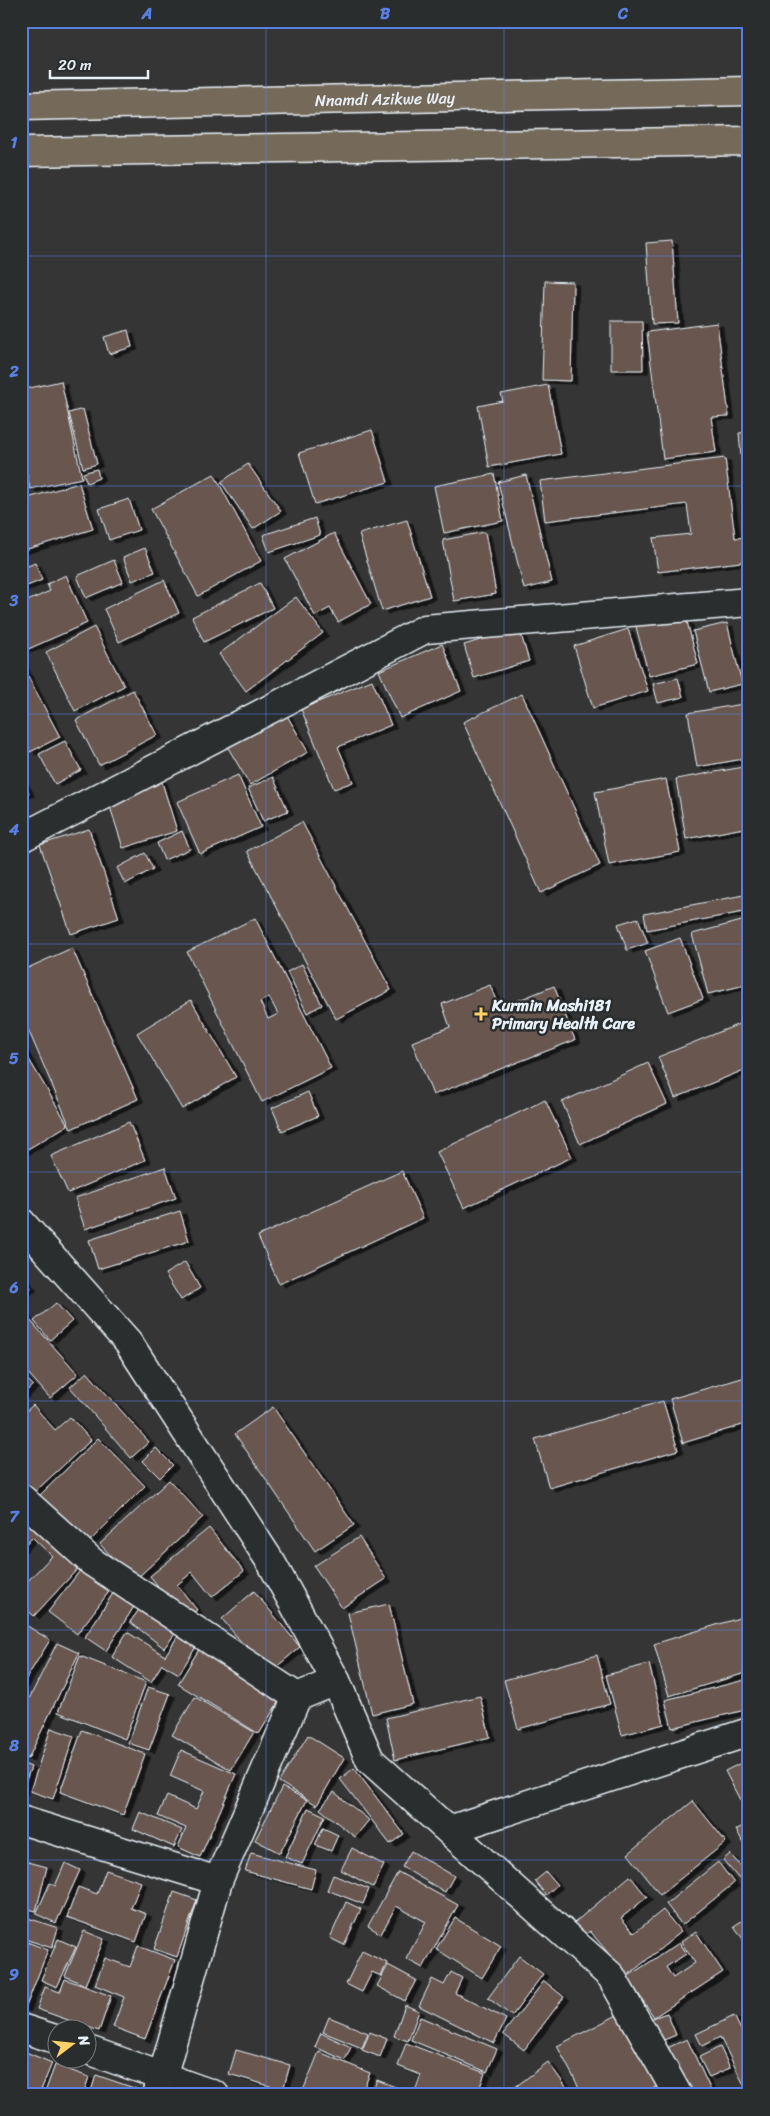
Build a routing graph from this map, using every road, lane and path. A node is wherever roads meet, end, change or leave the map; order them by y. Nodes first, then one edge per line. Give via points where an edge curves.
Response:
1 (749, 91) edge
2 (21, 106) edge
3 (749, 142) edge
4 (21, 152) edge
5 (749, 602) edge
6 (21, 838) edge
7 (21, 1222) edge
8 (21, 1498) edge
9 (336, 1681) junction
10 (297, 1697) junction
11 (749, 1732) edge
12 (21, 1820) edge
13 (449, 1830) junction
14 (218, 1881) junction
15 (21, 2028) edge
16 (48, 2037) edge
17 (98, 2055) edge
18 (160, 2085) edge
19 (215, 2095) edge
20 (678, 2095) edge

1 - 2 highway, Nnamdi Azikwe Way
3 - 4 highway
5 - 6 street via 426,629
7 - 9 street via 128,1342 272,1564
8 - 10 street via 92,1562
9 - 10 street
9 - 13 street via 370,1760
10 - 14 street
11 - 13 street
12 - 14 street
13 - 20 street via 611,1976
14 - 18 street
15 - 16 street
17 - 18 street
18 - 19 street

